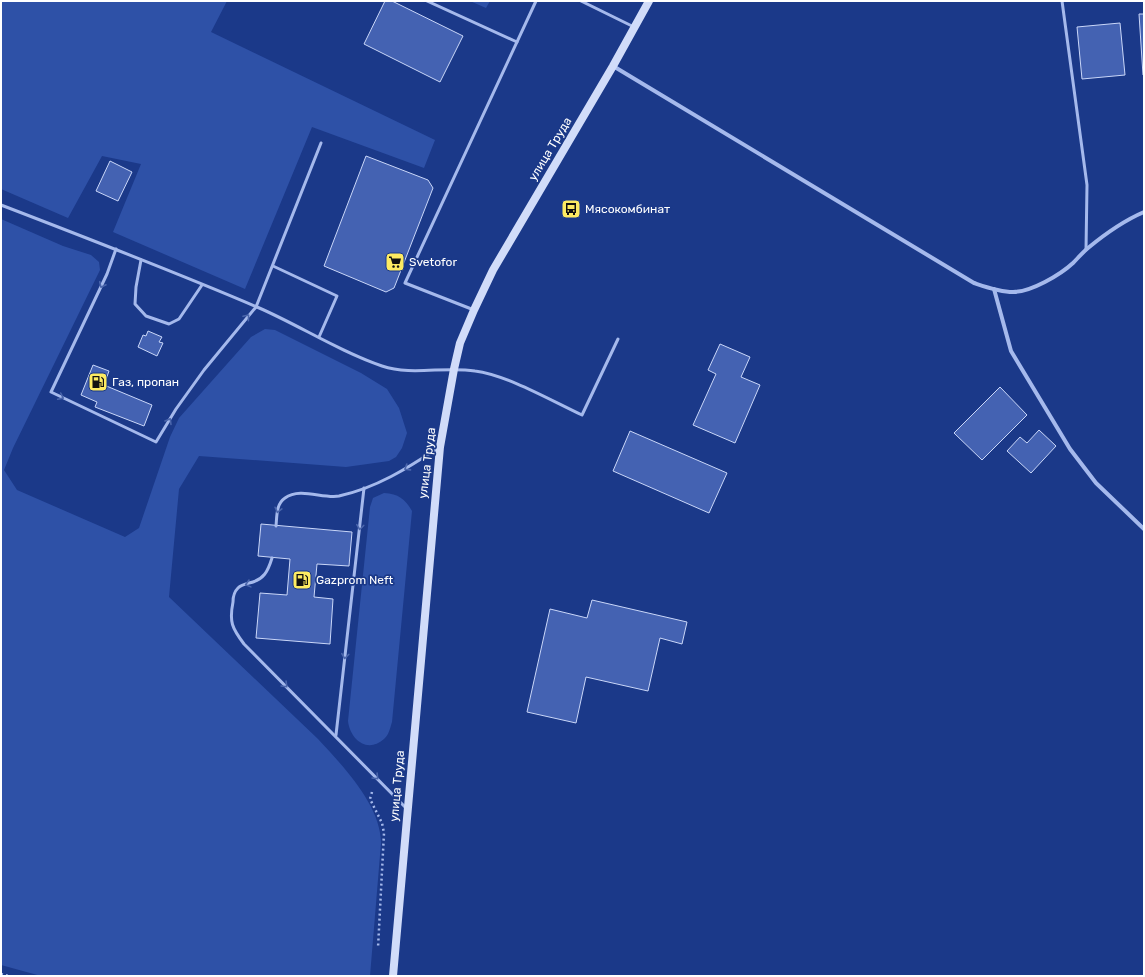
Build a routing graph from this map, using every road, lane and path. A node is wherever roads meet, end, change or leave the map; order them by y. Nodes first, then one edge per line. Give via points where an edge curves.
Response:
1 (427, 1) edge
2 (536, 1) edge
3 (581, 1) edge
4 (649, 1) edge
5 (1062, 1) edge
6 (634, 27) junction
7 (517, 42) junction
8 (613, 66) junction
9 (322, 143) dead end
10 (1, 205) edge
11 (1144, 212) edge
12 (116, 249) junction
13 (1086, 250) junction
14 (141, 260) junction
15 (273, 266) junction
16 (202, 285) junction
17 (994, 289) junction
18 (256, 307) junction
19 (474, 310) junction
20 (319, 337) junction
21 (618, 339) dead end
22 (454, 369) junction
23 (440, 446) junction
24 (364, 488) junction
25 (276, 526) dead end
26 (1144, 529) edge
27 (272, 558) dead end
28 (336, 736) junction
29 (376, 777) junction
30 (407, 809) junction
31 (378, 952) dead end
32 (1, 974) edge
33 (9, 976) edge
34 (393, 976) edge

1 - 7 lane
2 - 7 lane
3 - 6 lane
4 - 6 street, улица Труда
5 - 13 lane via 1087,185
6 - 8 street, улица Труда
7 - 19 lane via 405,283
8 - 17 street via 974,283
8 - 19 street, улица Труда via 493,270
9 - 15 lane
10 - 12 lane
11 - 13 street via 1110,231
12 - 14 lane
12 -> 18 lane via 107,274 51,392 156,442 204,370
13 - 17 street via 1072,264 1034,286 1014,292
14 - 16 lane
14 - 16 lane via 135,304 146,316 170,324 179,319
15 - 18 lane
15 - 20 lane via 337,296
16 - 18 lane
17 - 26 street via 1011,351 1070,449 1096,483
18 - 20 lane
19 - 22 street, улица Труда via 460,343
20 - 22 lane via 351,354 400,370
21 - 22 lane via 582,415 492,374
22 - 23 street, улица Труда
23 -> 24 lane via 402,471
23 - 30 street, улица Труда
24 -> 25 lane via 338,496 294,494 284,498 278,507
24 -> 28 lane
27 -> 28 lane via 263,578 243,584 237,589 230,618 234,631
28 - 29 lane
29 -> 30 lane
29 - 31 path via 370,799 382,823 385,843
30 - 34 street, улица Труда
32 - 33 path

